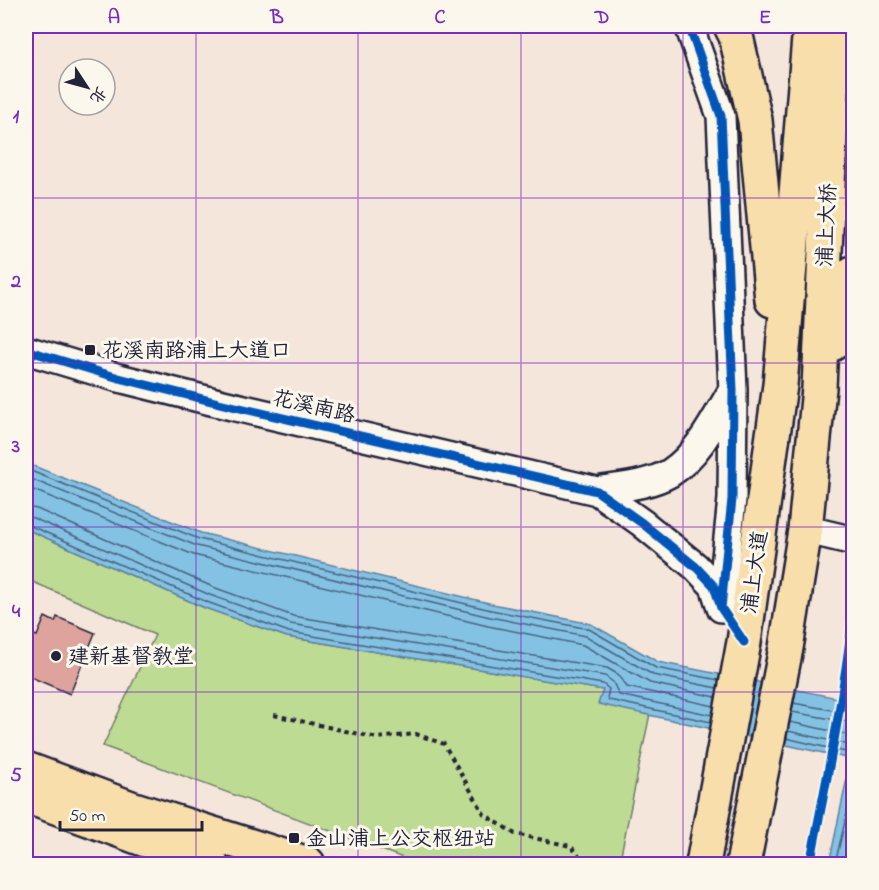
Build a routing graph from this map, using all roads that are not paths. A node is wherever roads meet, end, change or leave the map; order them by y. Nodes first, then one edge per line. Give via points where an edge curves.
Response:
1 (689, 26) edge
2 (731, 26) edge
3 (810, 26) edge
4 (835, 26) edge
5 (854, 272) edge
6 (26, 350) edge
7 (780, 385) junction
8 (819, 388) junction
9 (733, 390) junction
10 (597, 490) junction
11 (816, 532) dead end
12 (854, 541) edge
13 (721, 608) junction
14 (740, 664) junction
15 (721, 734) junction
16 (26, 769) edge
17 (26, 796) edge
18 (211, 864) edge
19 (308, 864) edge
20 (680, 864) edge
21 (703, 864) edge
22 (743, 864) edge

1 - 9 street via 721,116
2 - 7 main road via 755,120
3 - 7 main road
4 - 8 main road, 浦上大桥
5 - 8 main road
6 - 10 street, 花溪南路 via 200,398
7 - 14 main road, 浦上大道
8 - 22 main road, 浦上大道 via 805,530
9 - 10 street via 698,447 669,473 627,486
9 - 13 street via 732,499
10 - 13 street via 696,567 714,586
11 - 12 street
13 - 14 street
14 - 15 main road, 浦上大道
15 - 20 main road via 698,782
15 - 21 main road, 浦上大道
16 - 19 main road via 131,808
17 - 18 main road

